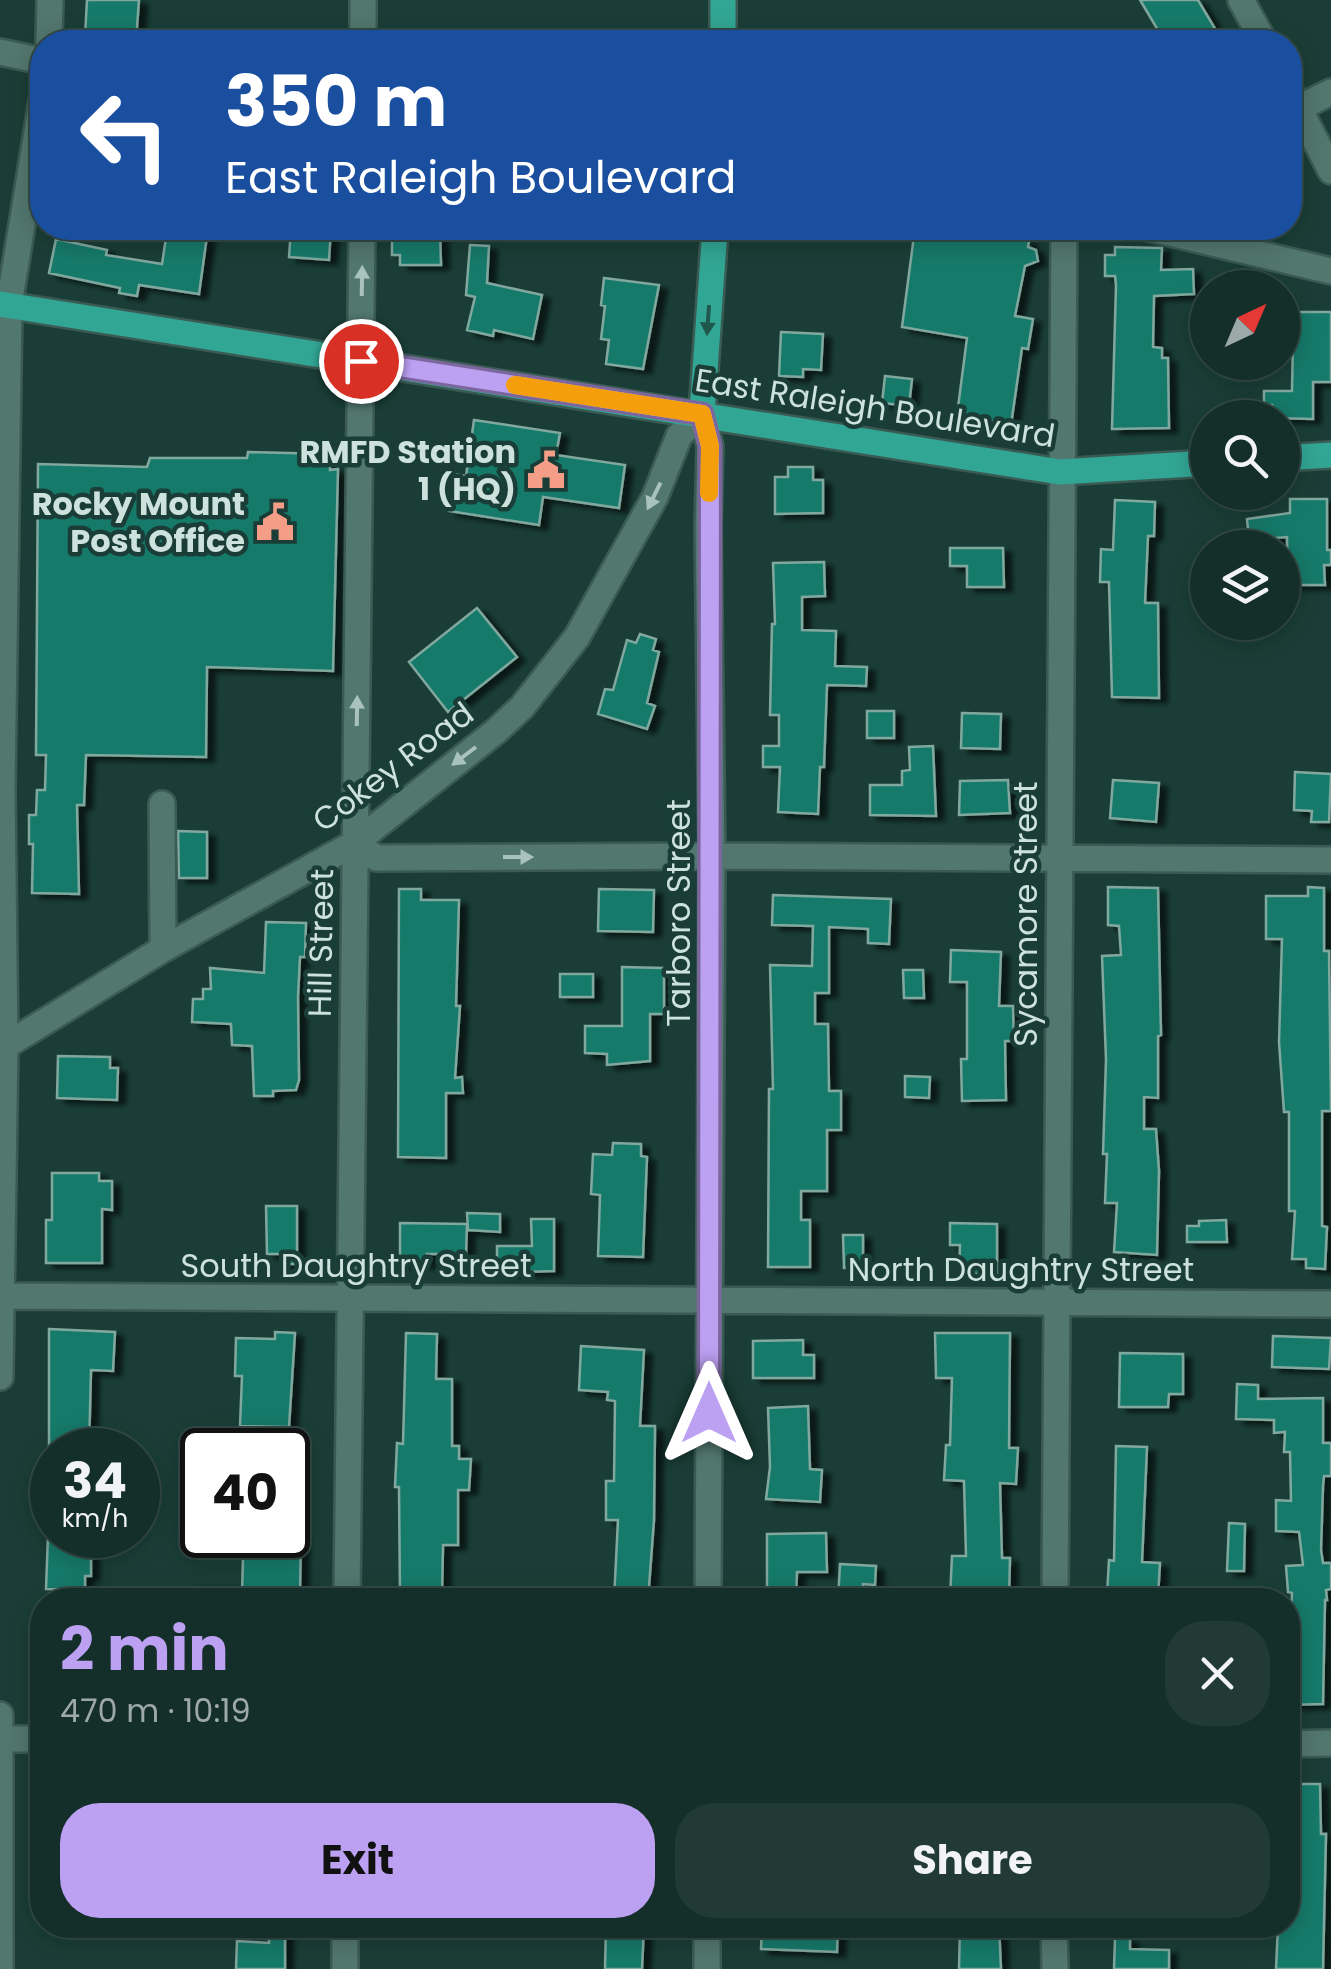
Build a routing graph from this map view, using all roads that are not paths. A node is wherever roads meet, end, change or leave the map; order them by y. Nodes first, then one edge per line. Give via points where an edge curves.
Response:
1 (50, 0) edge
2 (363, 0) edge
3 (723, 0) edge
4 (1242, 0) edge
5 (49, 30) edge
6 (364, 30) edge
7 (723, 30) edge
8 (1258, 30) edge
9 (0, 52) edge
10 (30, 59) edge
11 (1331, 92) edge
12 (1302, 98) edge
13 (1302, 114) edge
14 (30, 166) edge
15 (1331, 171) edge
16 (362, 240) edge
17 (714, 240) edge
18 (1064, 240) edge
19 (1200, 240) edge
20 (1331, 271) edge
21 (3, 312) edge
22 (361, 361) junction
23 (702, 414) junction
24 (1331, 455) edge
25 (1300, 457) edge
26 (1190, 464) edge
27 (1060, 472) junction
28 (4, 482) edge
29 (1, 789) edge
30 (162, 804) dead end
31 (355, 843) junction
32 (712, 856) junction
33 (1060, 859) junction
34 (1331, 860) edge
35 (163, 949) junction
36 (2, 1047) edge
37 (1, 1296) edge
38 (348, 1298) junction
39 (710, 1301) junction
40 (1056, 1302) junction
41 (1331, 1304) edge
42 (0, 1377) edge
43 (347, 1588) edge
44 (708, 1588) edge
45 (1055, 1588) edge
46 (0, 1714) edge
47 (0, 1739) edge
48 (30, 1740) edge
49 (1331, 1743) edge
50 (1300, 1744) edge
51 (345, 1938) edge
52 (707, 1938) edge
53 (1054, 1938) edge
54 (0, 1969) edge
55 (345, 1969) edge
56 (707, 1969) edge
57 (1054, 1969) edge

1 - 5 street
2 - 6 street
3 - 7 main road
4 - 8 street
9 - 10 street
11 - 12 street
13 - 15 street
14 - 21 street
22 -> 16 street, Hill Street
17 -> 23 main road, Tarboro Street
18 - 27 street, Sycamore Street
19 - 20 street
21 - 22 main road, East Raleigh Boulevard
21 - 28 street
22 - 23 main road, East Raleigh Boulevard
31 -> 22 street, Hill Street
23 - 27 main road, East Raleigh Boulevard
23 -> 31 street, Cokey Road via 679,436 655,496 576,637 522,706
23 - 32 street, Tarboro Street via 710,446
24 - 25 main road
26 - 27 main road, East Raleigh Boulevard
27 - 33 street, Sycamore Street
28 - 29 street
29 - 36 street
30 - 35 street
31 -> 32 street via 376,858
31 - 35 street, Cokey Road
31 - 38 street, Hill Street
32 - 33 street
32 - 39 street, Tarboro Street
33 - 34 street
33 - 40 street, Sycamore Street
35 - 36 street, Cokey Road
36 - 37 street
37 - 38 street, South Daughtry Street
37 - 42 street
38 - 39 street, South Daughtry Street
38 - 43 street, Hill Street
39 - 40 street, North Daughtry Street
39 - 44 street, Tarboro Street
40 - 41 street, North Daughtry Street
40 - 45 street, Sycamore Street
46 - 47 street
47 - 48 street
47 - 54 street
49 - 50 street
51 - 55 street
52 - 56 street
53 - 57 street

